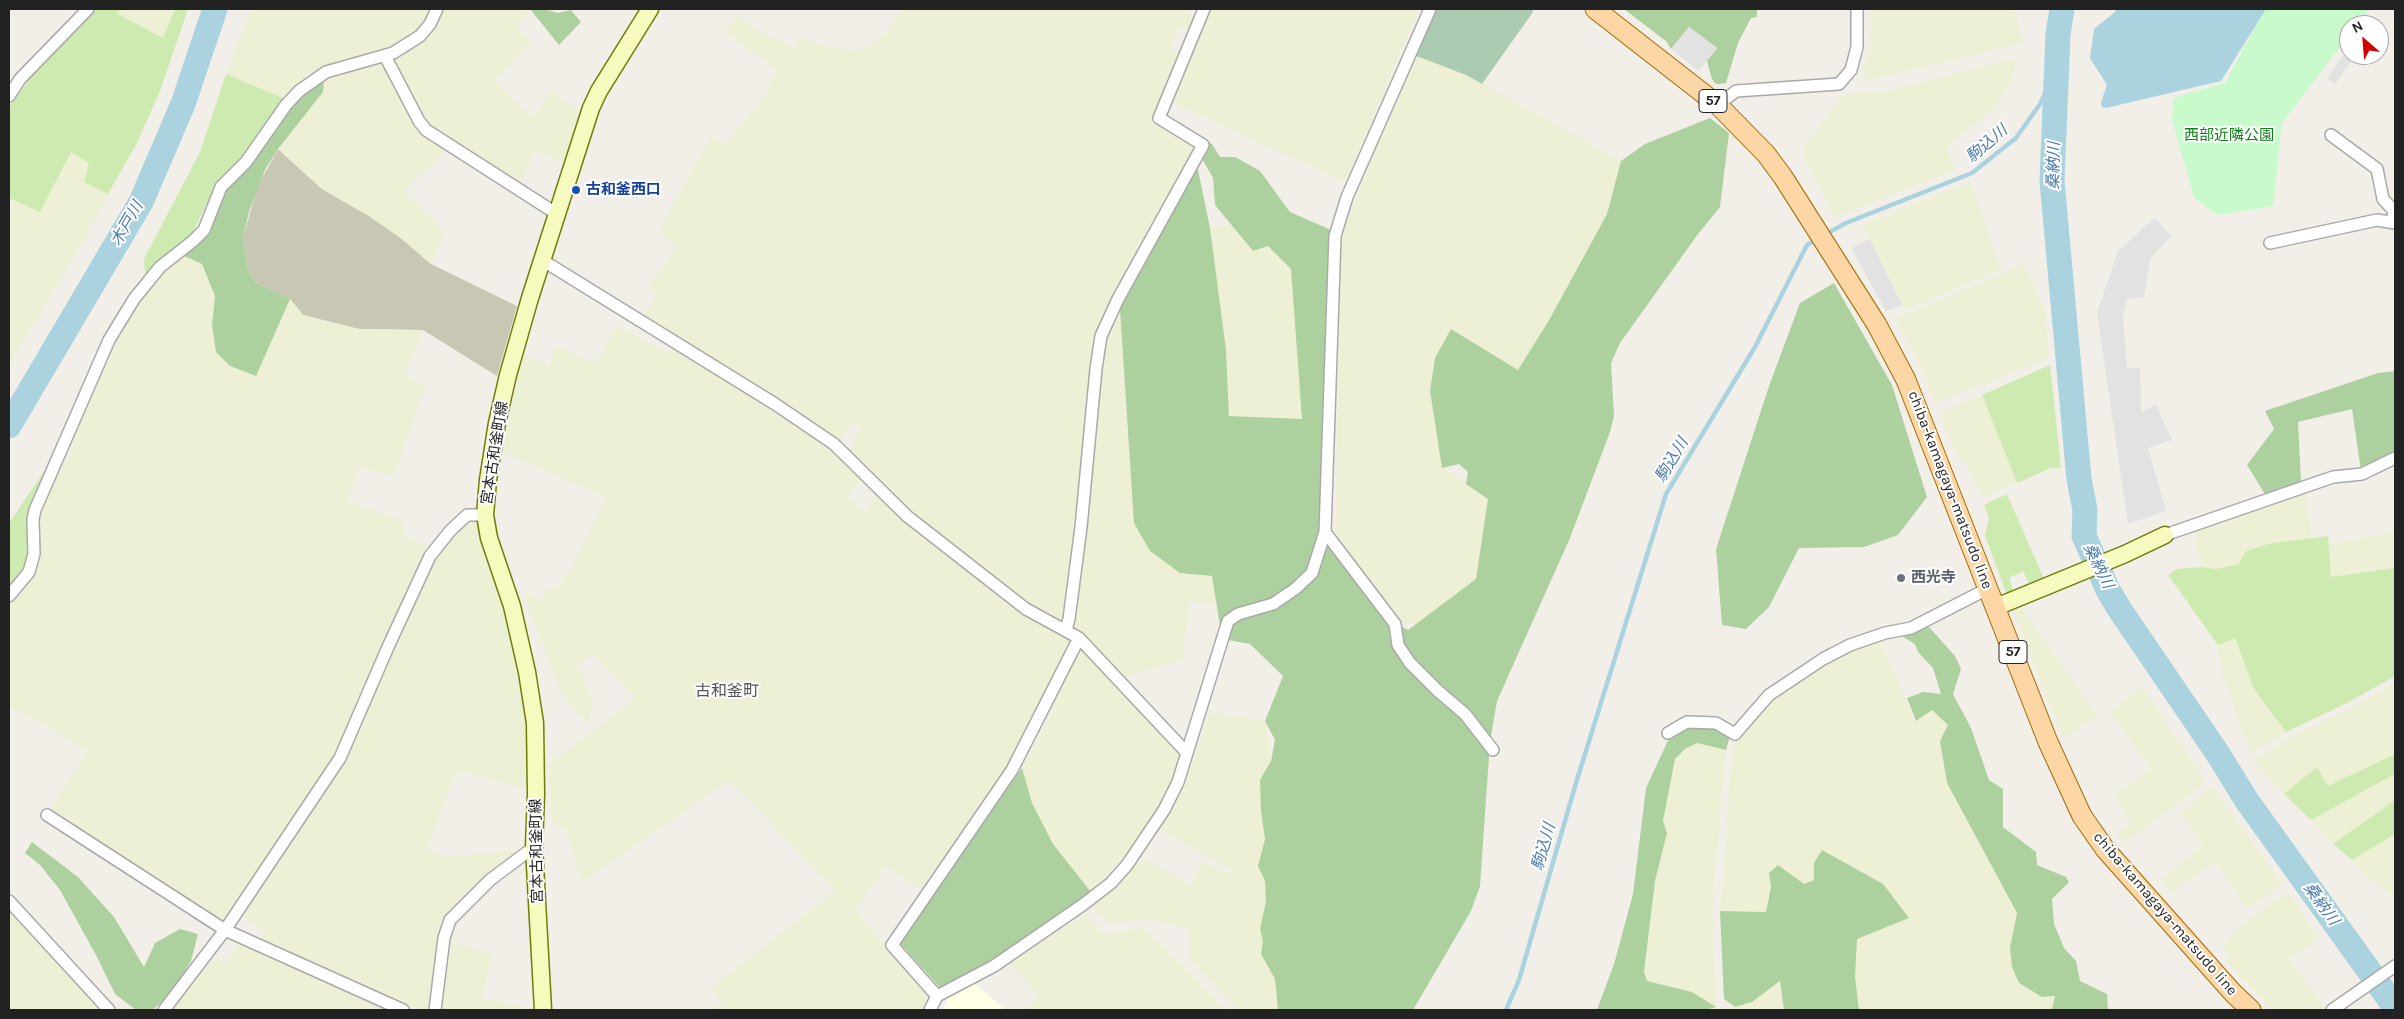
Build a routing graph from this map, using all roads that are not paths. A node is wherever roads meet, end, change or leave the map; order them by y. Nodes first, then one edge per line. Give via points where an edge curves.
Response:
1 (88, 9) edge
2 (437, 9) edge
3 (650, 9) edge
4 (1204, 9) edge
5 (1430, 9) edge
6 (1595, 9) edge
7 (1856, 9) edge
8 (385, 56) junction
9 (9, 96) edge
10 (1718, 105) junction
11 (2331, 135) dead end
12 (557, 214) junction
13 (2394, 223) edge
14 (2270, 243) dead end
15 (542, 260) junction
16 (2395, 458) edge
17 (486, 515) junction
18 (1325, 532) junction
19 (2165, 535) joint
20 (1989, 588) junction
21 (9, 596) edge
22 (1996, 607) junction
23 (1066, 630) junction
24 (1079, 638) junction
25 (1668, 732) dead end
26 (1493, 750) dead end
27 (1187, 753) junction
28 (47, 815) dead end
29 (534, 847) junction
30 (9, 901) edge
31 (225, 930) junction
32 (2395, 966) edge
33 (937, 996) junction
34 (109, 1010) edge
35 (164, 1010) edge
36 (403, 1010) edge
37 (434, 1010) edge
38 (543, 1010) edge
39 (930, 1010) edge
40 (2251, 1010) edge
41 (2332, 1010) edge

1 - 9 street via 20,79
2 - 8 street via 420,36
3 - 12 street, 宮本古和釜町線 via 591,108
4 - 23 street via 1159,118 1203,145 1101,336 1081,527
5 - 18 street via 1347,197 1335,236
6 - 10 main road, chiba-kamagaya-matsudo line / 57
7 - 10 street via 1857,46 1851,70 1839,84 1736,91
8 - 12 street via 426,130
8 - 21 street via 326,72 299,91 246,162 221,187 204,230 160,267 134,299 108,340 35,510 34,554 29,572
10 - 20 main road, chiba-kamagaya-matsudo line / 57 via 1766,154 1877,324 1906,380
11 - 13 street via 2377,169 2383,199 2394,210
12 - 15 street, 宮本古和釜町線
13 - 14 street via 2377,220
15 - 17 street, 宮本古和釜町線 via 497,423
15 - 23 street via 834,444 907,516 1026,609
16 - 19 street via 2362,474 2334,477
17 - 29 street, 宮本古和釜町線 via 489,538 512,606 535,723
17 - 31 street via 467,515 430,556 340,758
18 - 26 street via 1395,624 1398,645 1410,663 1465,714
18 - 27 street via 1312,573 1295,589 1273,604 1238,614 1228,621
19 - 22 street
20 - 22 main road, chiba-kamagaya-matsudo line / 57
20 - 25 street via 1911,628 1850,645 1823,659 1769,695 1735,734 1716,723 1687,722
22 - 40 main road, chiba-kamagaya-matsudo line / 57 via 2048,742 2082,816 2105,849 2233,994
23 - 24 street
24 - 27 street
24 - 33 street via 1012,770 892,945
27 - 33 street via 1178,782 1164,810 1111,883 994,966
28 - 31 street
29 - 37 street via 490,880 450,920 444,938
29 - 38 street, 宮本古和釜町線
30 - 34 street
31 - 35 street
31 - 36 street
32 - 41 street
33 - 39 street

